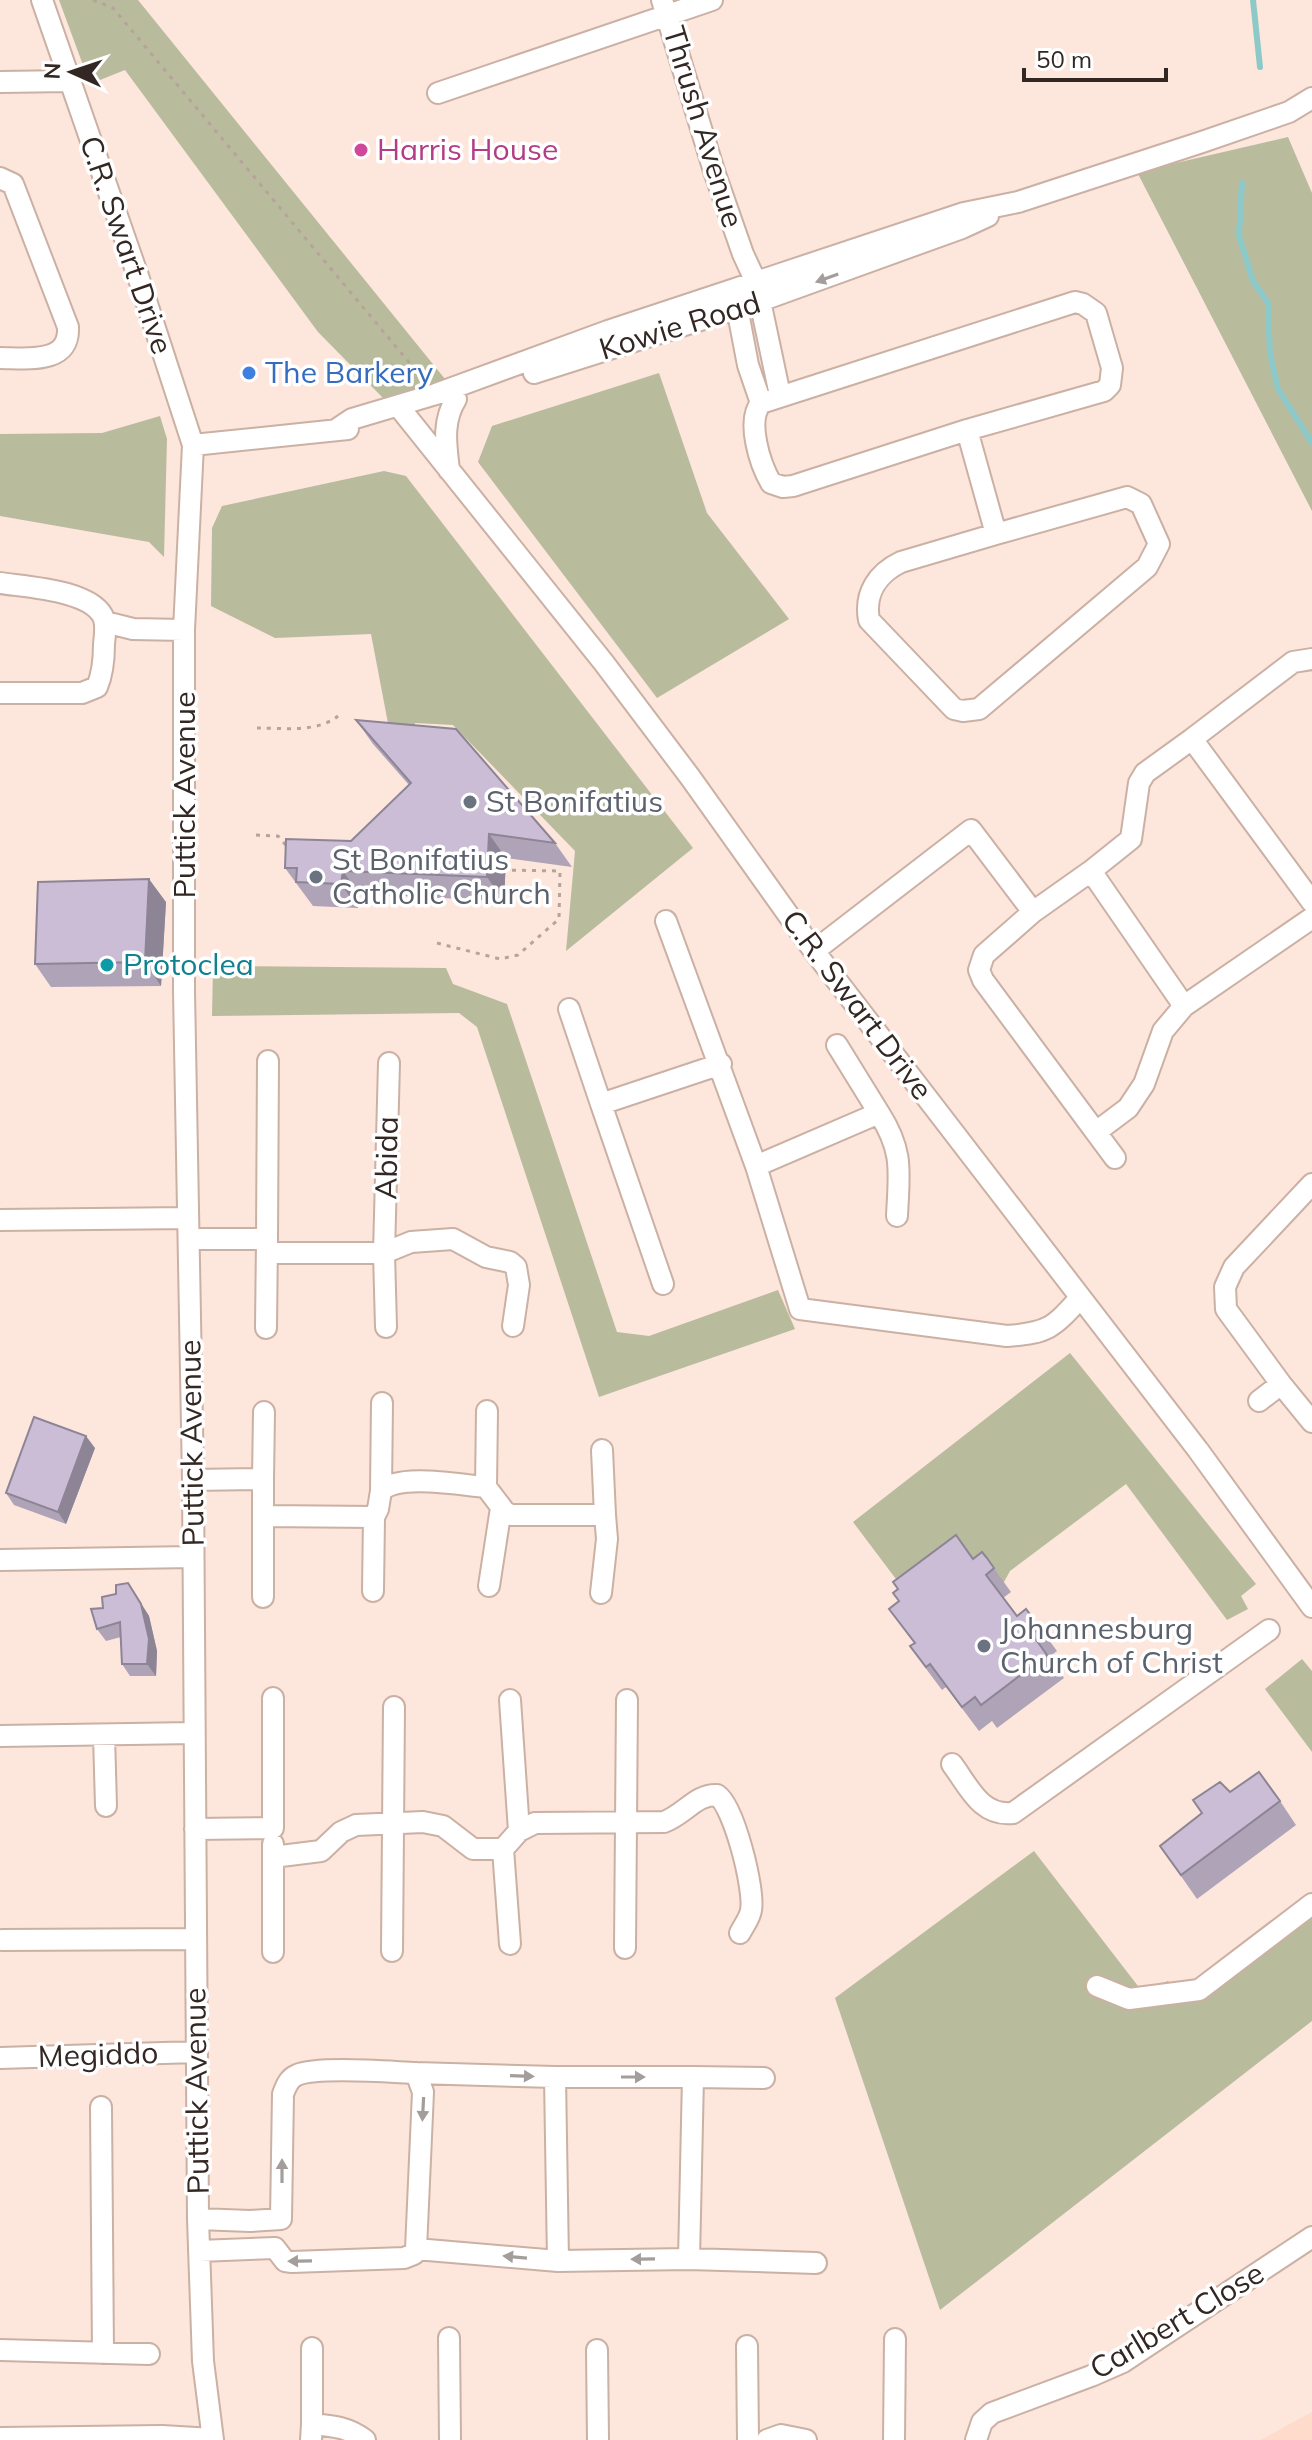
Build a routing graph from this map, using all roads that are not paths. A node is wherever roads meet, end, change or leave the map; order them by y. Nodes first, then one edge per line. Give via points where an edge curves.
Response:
1 (42, 0) edge
2 (712, 0) edge
3 (665, 7) edge
4 (70, 81) junction
5 (0, 82) edge
6 (438, 93) dead end
7 (1312, 98) edge
8 (1289, 112) junction
9 (1312, 112) edge
10 (0, 178) edge
11 (743, 254) junction
12 (758, 292) junction
13 (735, 298) junction
14 (0, 358) edge
15 (780, 395) junction
16 (446, 396) junction
17 (761, 403) junction
18 (403, 412) junction
19 (967, 430) junction
20 (193, 445) junction
21 (449, 470) junction
22 (996, 534) junction
23 (0, 583) edge
24 (105, 622) junction
25 (184, 630) junction
26 (1312, 659) edge
27 (0, 693) edge
28 (1192, 739) junction
29 (1091, 871) junction
30 (1312, 902) edge
31 (1033, 912) junction
32 (1312, 918) edge
33 (666, 921) dead end
34 (814, 951) junction
35 (1184, 1006) junction
36 (569, 1009) dead end
37 (837, 1045) dead end
38 (268, 1061) dead end
39 (389, 1063) dead end
40 (721, 1064) junction
41 (601, 1104) junction
42 (879, 1113) junction
43 (1096, 1132) junction
44 (1115, 1158) dead end
45 (756, 1166) junction
46 (1312, 1184) edge
47 (897, 1216) dead end
48 (0, 1220) edge
49 (188, 1228) junction
50 (267, 1246) junction
51 (384, 1253) junction
52 (663, 1284) dead end
53 (1080, 1298) junction
54 (513, 1326) dead end
55 (386, 1327) dead end
56 (266, 1328) dead end
57 (1281, 1384) junction
58 (1259, 1401) dead end
59 (382, 1403) dead end
60 (487, 1411) dead end
61 (264, 1412) dead end
62 (1312, 1422) edge
63 (602, 1450) dead end
64 (263, 1479) junction
65 (193, 1480) junction
66 (486, 1487) junction
67 (381, 1491) junction
68 (501, 1508) junction
69 (605, 1515) junction
70 (263, 1516) junction
71 (374, 1517) junction
72 (193, 1557) junction
73 (0, 1560) edge
74 (489, 1586) dead end
75 (373, 1591) dead end
76 (601, 1593) dead end
77 (263, 1597) dead end
78 (1312, 1607) edge
79 (1269, 1630) dead end
80 (273, 1698) dead end
81 (510, 1700) dead end
82 (627, 1700) dead end
83 (394, 1707) dead end
84 (194, 1733) junction
85 (104, 1735) junction
86 (0, 1736) edge
87 (952, 1764) dead end
88 (106, 1806) dead end
89 (628, 1823) junction
90 (392, 1824) junction
91 (273, 1828) junction
92 (195, 1829) junction
93 (519, 1831) junction
94 (503, 1849) junction
95 (273, 1857) junction
96 (1312, 1904) edge
97 (740, 1933) dead end
98 (195, 1939) junction
99 (2, 1940) edge
100 (510, 1944) dead end
101 (625, 1948) dead end
102 (392, 1951) dead end
103 (273, 1952) dead end
104 (1097, 1986) dead end
105 (196, 2052) junction
106 (0, 2058) edge
107 (416, 2073) junction
108 (555, 2077) junction
109 (693, 2077) junction
110 (764, 2078) dead end
111 (101, 2107) dead end
112 (198, 2219) junction
113 (1312, 2237) edge
114 (416, 2249) junction
115 (199, 2251) junction
116 (689, 2259) junction
117 (558, 2261) junction
118 (816, 2263) dead end
119 (449, 2338) dead end
120 (895, 2339) dead end
121 (747, 2346) dead end
122 (312, 2348) dead end
123 (0, 2350) edge
124 (597, 2350) dead end
125 (103, 2353) junction
126 (149, 2354) dead end
127 (311, 2432) edge
128 (0, 2438) edge
129 (118, 2438) edge
130 (213, 2440) edge
131 (365, 2440) edge
132 (450, 2440) edge
133 (598, 2440) edge
134 (748, 2440) edge
135 (767, 2440) edge
136 (806, 2440) edge
137 (894, 2440) edge
138 (976, 2440) edge

1 - 4 street, C.R. Swart Drive
2 - 3 street
3 - 6 street
3 - 11 street, Thrush Avenue
4 - 5 street
4 - 20 street, C.R. Swart Drive
7 - 8 street, Kowie Road
8 - 9 street, Kowie Road
8 - 12 street, Kowie Road via 1018,202 964,213
10 - 14 street via 13,184 68,327 66,345 57,353
11 - 12 street, Thrush Avenue
11 - 13 street, Thrush Avenue
12 - 13 street, Kowie Road
12 - 15 street, Thrush Avenue
13 - 16 street, Kowie Road
13 - 17 street
15 - 17 street
15 - 19 street via 1075,302 1096,313 1112,368 1104,391
16 - 18 street, Kowie Road
16 - 21 street
17 - 19 street via 754,412 755,431 771,483 783,487
18 - 20 street, Kowie Road via 352,419 337,429
18 - 21 street, C.R. Swart Drive
19 - 22 street
20 - 25 street, Puttick Avenue
21 - 34 street, C.R. Swart Drive via 623,688
22 - 22 street via 1127,497 1141,504 1159,544 1147,567 979,709 963,711 954,709 869,620 868,604 887,569
23 - 24 street via 71,595 93,605
24 - 25 street via 133,629
24 - 27 street via 97,687 82,693
25 - 49 street, Puttick Avenue
26 - 28 street via 1293,662
28 - 29 street via 1145,773 1131,839
28 - 30 street
29 - 31 street
29 - 35 street
31 - 34 street via 971,830
31 - 43 street via 984,955 979,970
32 - 35 street
33 - 40 street
34 - 53 street, C.R. Swart Drive
35 - 43 street via 1163,1031 1144,1084 1128,1108
36 - 41 street
37 - 42 street
38 - 50 street
39 - 51 street, Abida
40 - 41 street
40 - 45 street
41 - 52 street
42 - 45 street
42 - 47 street via 899,1160
43 - 44 street
45 - 53 street via 800,1309 1007,1336 1054,1326
46 - 57 street via 1234,1267 1225,1287 1226,1309
48 - 49 street, Abida
49 - 50 street, Abida
49 - 65 street, Puttick Avenue
50 - 51 street, Abida
50 - 56 street
51 - 54 street, Abida via 411,1242 453,1239 486,1257 510,1262 519,1285
51 - 55 street, Abida
53 - 78 street, C.R. Swart Drive
57 - 58 street
57 - 62 street
59 - 67 street
60 - 66 street
61 - 64 street
63 - 69 street
64 - 65 street
64 - 70 street
65 - 72 street, Puttick Avenue
66 - 67 street via 406,1481
66 - 68 street
67 - 71 street
68 - 69 street via 511,1515
68 - 74 street
69 - 76 street
70 - 71 street
70 - 77 street
71 - 75 street
72 - 73 street
72 - 84 street, Puttick Avenue
79 - 87 street via 1013,1813 985,1809
80 - 91 street
81 - 93 street
82 - 89 street
83 - 90 street
84 - 85 street
84 - 92 street, Puttick Avenue
85 - 86 street
85 - 88 street
89 - 93 street via 542,1822
89 - 97 street via 664,1822 703,1797 722,1798 732,1817 751,1893 751,1913
89 - 101 street
90 - 94 street via 443,1826 473,1849
90 - 95 street via 356,1825 321,1851
90 - 102 street
91 - 92 street
91 - 95 street
92 - 98 street, Puttick Avenue
93 - 94 street
94 - 100 street
95 - 103 street
96 - 104 street via 1199,1990 1129,1999
98 - 99 street
98 - 105 street, Puttick Avenue
105 - 106 street, Megiddo
105 - 112 street, Puttick Avenue
107 -> 108 street
112 -> 107 street via 281,2219 283,2094 294,2075
107 -> 114 street via 423,2092
108 -> 109 street
108 - 117 street
109 - 110 street
109 - 116 street
111 - 125 street
112 - 115 street, Puttick Avenue
113 - 138 street, Carlbert Close via 1123,2362 992,2413 982,2422
114 -> 115 street via 404,2258 292,2262 275,2248
117 -> 114 street
115 - 130 street, Puttick Avenue via 203,2361
116 -> 117 street
116 - 118 street
119 - 132 street
120 - 137 street
121 - 134 street
122 - 127 street
123 - 125 street
124 - 133 street
125 - 126 street
127 - 131 street via 354,2431
128 - 129 street
129 - 130 street
135 - 136 street via 781,2435

